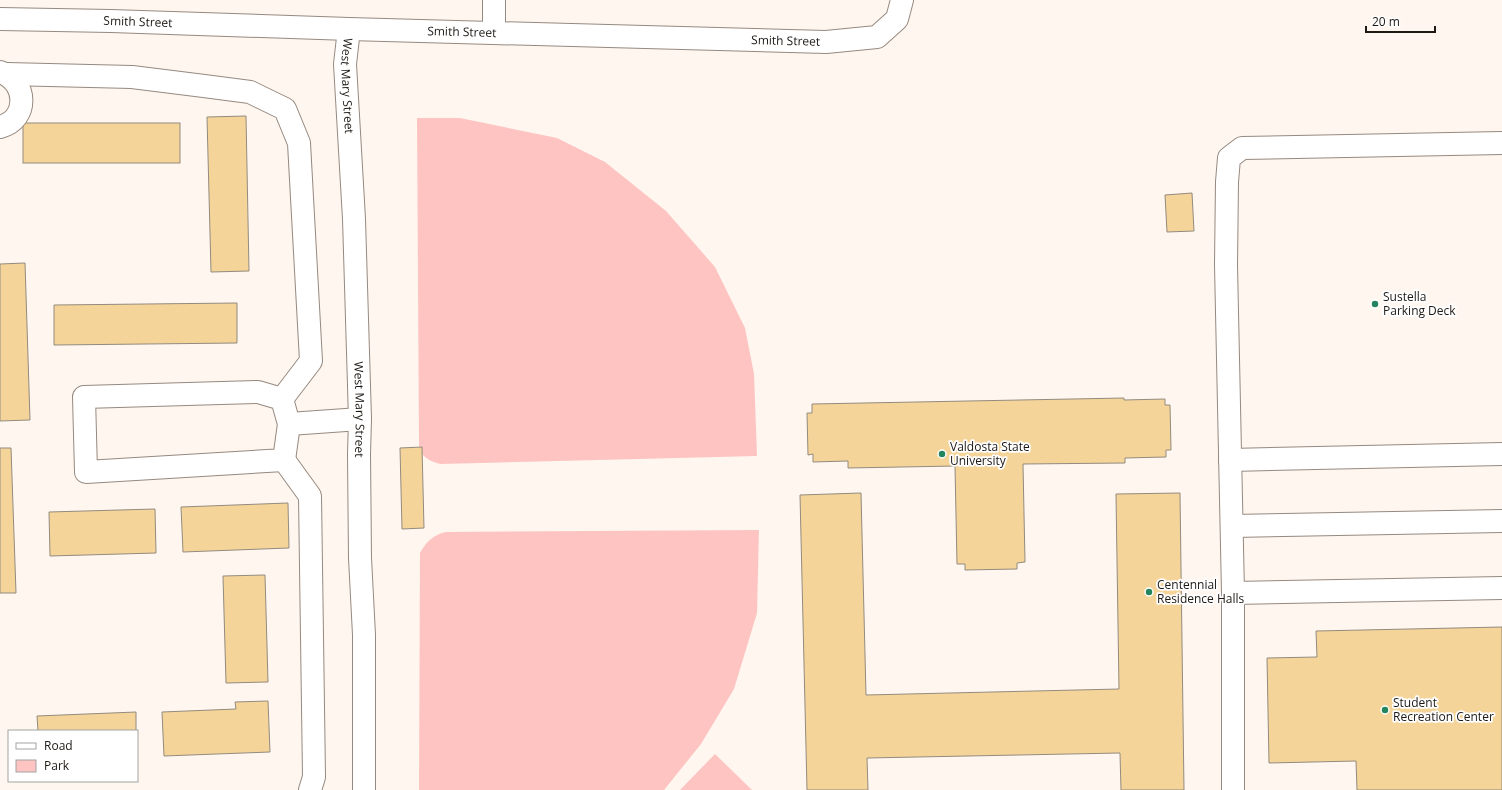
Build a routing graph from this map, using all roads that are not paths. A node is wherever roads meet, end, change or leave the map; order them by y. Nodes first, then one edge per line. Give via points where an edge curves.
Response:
1 (494, 0) edge
2 (902, 0) edge
3 (0, 20) edge
4 (349, 29) junction
5 (494, 32) junction
6 (3, 73) edge
7 (0, 127) edge
8 (1502, 143) edge
9 (282, 399) junction
10 (360, 419) junction
11 (289, 424) junction
12 (1502, 454) edge
13 (284, 460) junction
14 (1230, 460) junction
15 (1502, 521) edge
16 (1232, 526) junction
17 (1502, 588) edge
18 (1233, 593) junction
19 (310, 790) edge
20 (364, 790) edge
21 (1232, 790) edge

1 - 5 street
2 - 5 street, Smith Street via 897,19 878,37 826,42
3 - 4 street, Smith Street
4 - 5 street, Smith Street
4 - 10 street, West Mary Street via 344,64 354,219
6 - 7 street via 14,80 19,88 22,105 18,114 5,126
6 - 9 street via 132,77 204,86 250,92 285,109 299,143 311,361
8 - 14 street via 1242,148 1229,158 1226,265
9 - 11 street
9 - 13 street via 258,392 84,397 86,472
10 - 11 street
10 - 20 street, West Mary Street
11 - 13 street
12 - 14 street
13 - 19 street via 310,496 314,777
14 - 16 street
15 - 16 street
16 - 18 street
17 - 18 street
18 - 21 street

